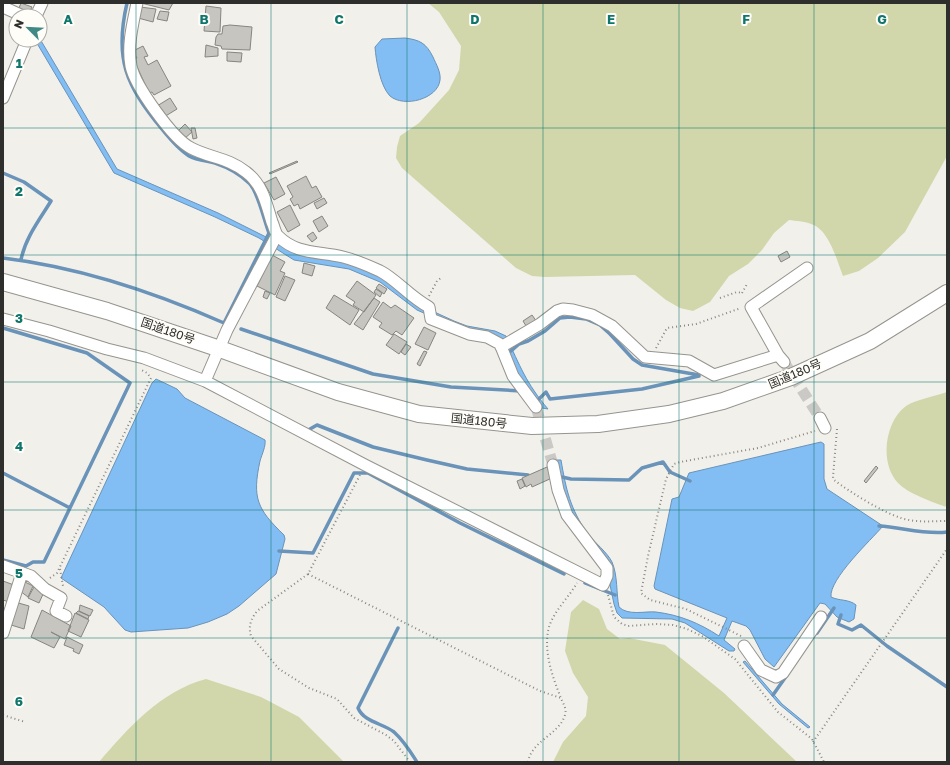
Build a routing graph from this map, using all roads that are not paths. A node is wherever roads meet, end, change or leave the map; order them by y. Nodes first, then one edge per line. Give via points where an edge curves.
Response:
1 (137, 3) edge
2 (24, 48) edge
3 (3, 98) edge
4 (277, 235) junction
5 (806, 268) dead end
6 (3, 282) edge
7 (947, 293) edge
8 (3, 319) edge
9 (505, 344) junction
10 (220, 349) junction
11 (205, 381) junction
12 (536, 407) tunnel mouth
13 (553, 465) tunnel mouth
14 (3, 566) edge
15 (22, 573) junction
16 (66, 616) dead end
17 (821, 617) dead end
18 (3, 633) edge
19 (744, 646) road end

1 - 4 street via 130,51 131,67 140,87 164,123 184,143 238,166 261,186
2 - 3 street
4 - 9 street via 296,250 343,258 381,272 427,306 431,319
4 - 10 street via 227,330
5 - 9 street via 751,307 781,359 714,375 689,361 641,355 605,321 562,309
6 - 10 highway, 国道180号 via 107,311
7 - 10 highway, 国道180号 via 870,341 791,377 724,401 669,414 598,424 532,426 419,414 338,392
8 - 11 street via 144,358
9 - 12 street via 513,376
10 - 11 street
11 - 13 street via 365,465 603,584 607,576 606,568 567,515
14 - 15 street
15 - 16 street via 31,576 61,598 56,611
15 - 18 street
17 - 19 street via 783,673 776,677 761,670

